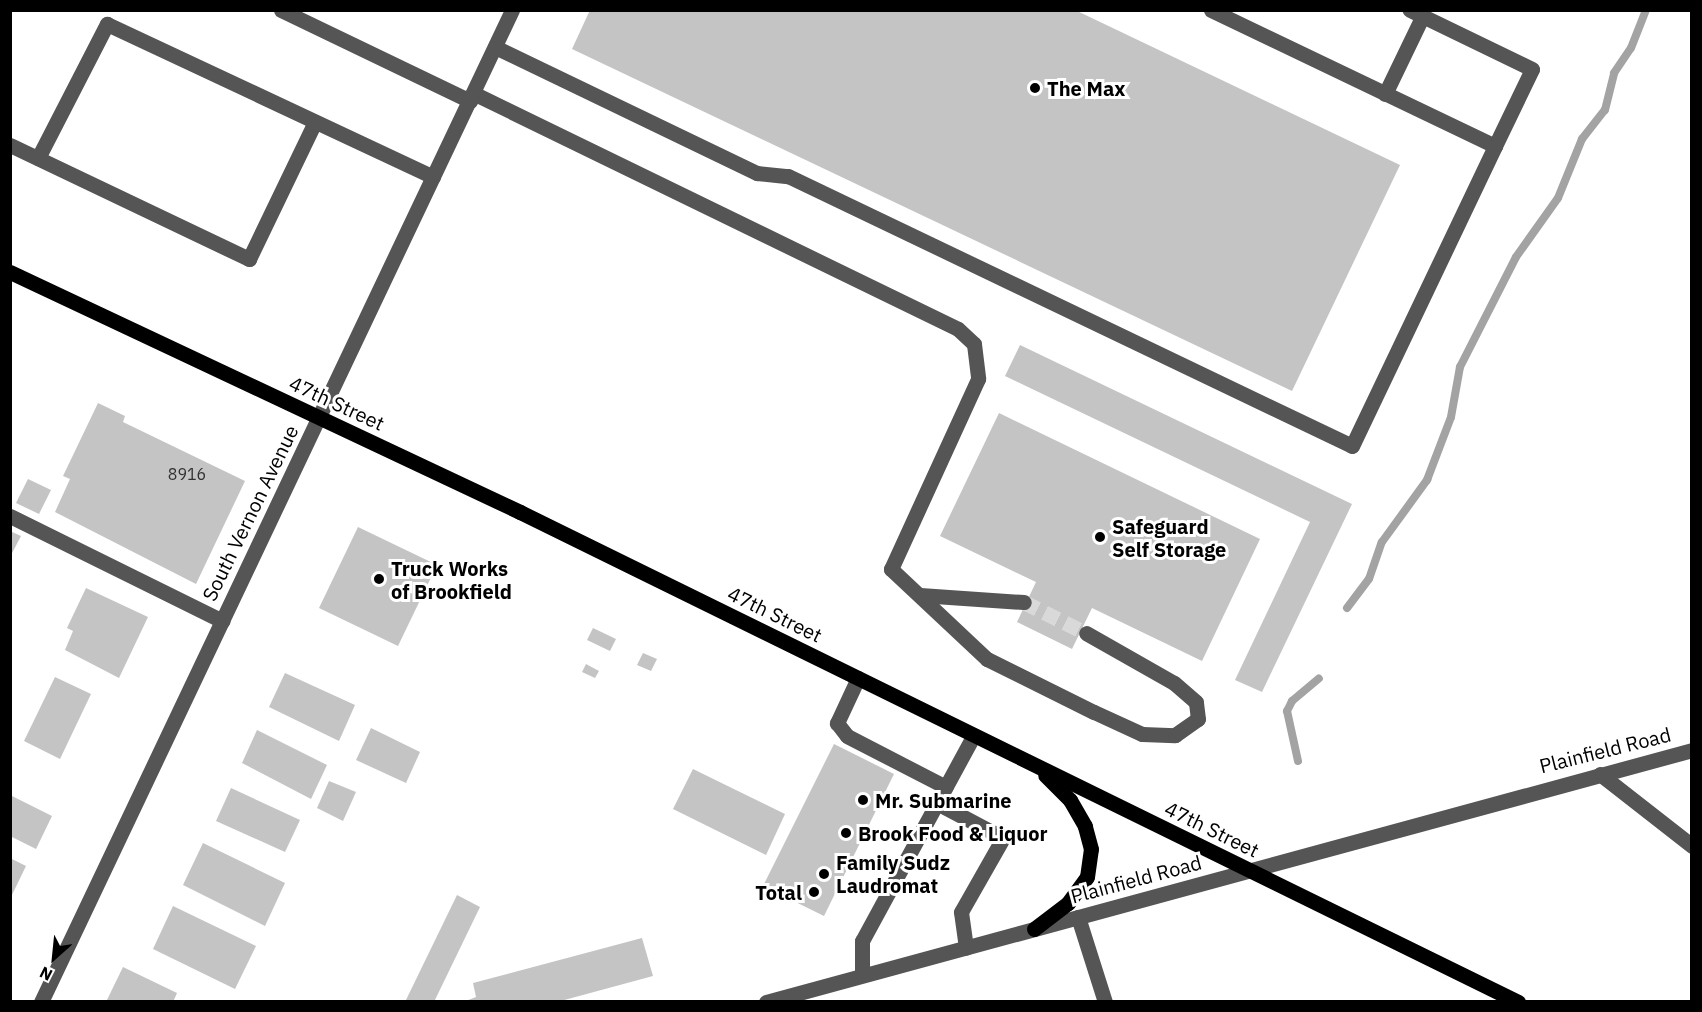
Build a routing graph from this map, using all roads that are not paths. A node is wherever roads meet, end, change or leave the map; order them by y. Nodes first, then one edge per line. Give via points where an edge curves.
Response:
1 (280, 10) edge
2 (512, 10) edge
3 (1211, 10) edge
4 (1416, 14) edge
5 (495, 47) junction
6 (1385, 94) junction
7 (472, 97) junction
8 (315, 122) junction
9 (10, 145) edge
10 (1495, 146) junction
11 (38, 158) junction
12 (433, 177) junction
13 (10, 272) edge
14 (319, 418) junction
15 (10, 516) edge
16 (920, 595) junction
17 (1024, 602) tunnel mouth
18 (222, 621) junction
19 (1086, 633) tunnel mouth
20 (858, 678) junction
21 (974, 735) junction
22 (1692, 750) edge
23 (1037, 766) junction
24 (1600, 774) junction
25 (946, 787) junction
26 (937, 803) junction
27 (1692, 846) edge
28 (1248, 870) junction
29 (1078, 917) junction
30 (1034, 929) junction
31 (966, 948) junction
32 (862, 975) junction
33 (41, 1002) edge
34 (766, 1002) edge
35 (1106, 1002) edge
36 (1518, 1002) edge

1 - 7 street
2 - 5 street, South Vernon Avenue
3 - 6 street
4 - 6 street
4 - 10 street via 1532,69
5 - 7 street, South Vernon Avenue
5 - 10 street via 757,173 788,176 1352,446
6 - 10 street
7 - 12 street, South Vernon Avenue
7 - 16 street via 958,329 974,344 978,379 891,569
8 - 11 street via 107,24
8 - 11 street via 249,259
8 - 12 street
9 - 11 street
12 - 14 street, South Vernon Avenue
13 - 14 main road, 47th Street
14 - 18 street, South Vernon Avenue
14 - 20 main road, 47th Street
15 - 18 street
16 - 17 street
16 - 19 street via 987,659 1142,734 1175,735 1198,718 1196,702 1174,683
18 - 33 street, South Vernon Avenue
20 - 21 main road, 47th Street
20 - 25 street via 837,723 847,736
21 - 23 main road, 47th Street
21 - 25 street
22 - 24 street, Plainfield Road
23 - 28 main road, 47th Street
23 - 30 main road via 1070,800 1085,826 1091,849 1087,877 1068,903
24 - 27 street
24 - 28 street, Plainfield Road
25 - 26 street
26 - 31 street via 1003,838 962,912
26 - 32 street via 862,941
28 - 29 street, Plainfield Road
28 - 36 main road, 47th Street
29 - 30 street, Plainfield Road
29 - 35 street
30 - 31 street, Plainfield Road
31 - 32 street, Plainfield Road
32 - 34 street, Plainfield Road

